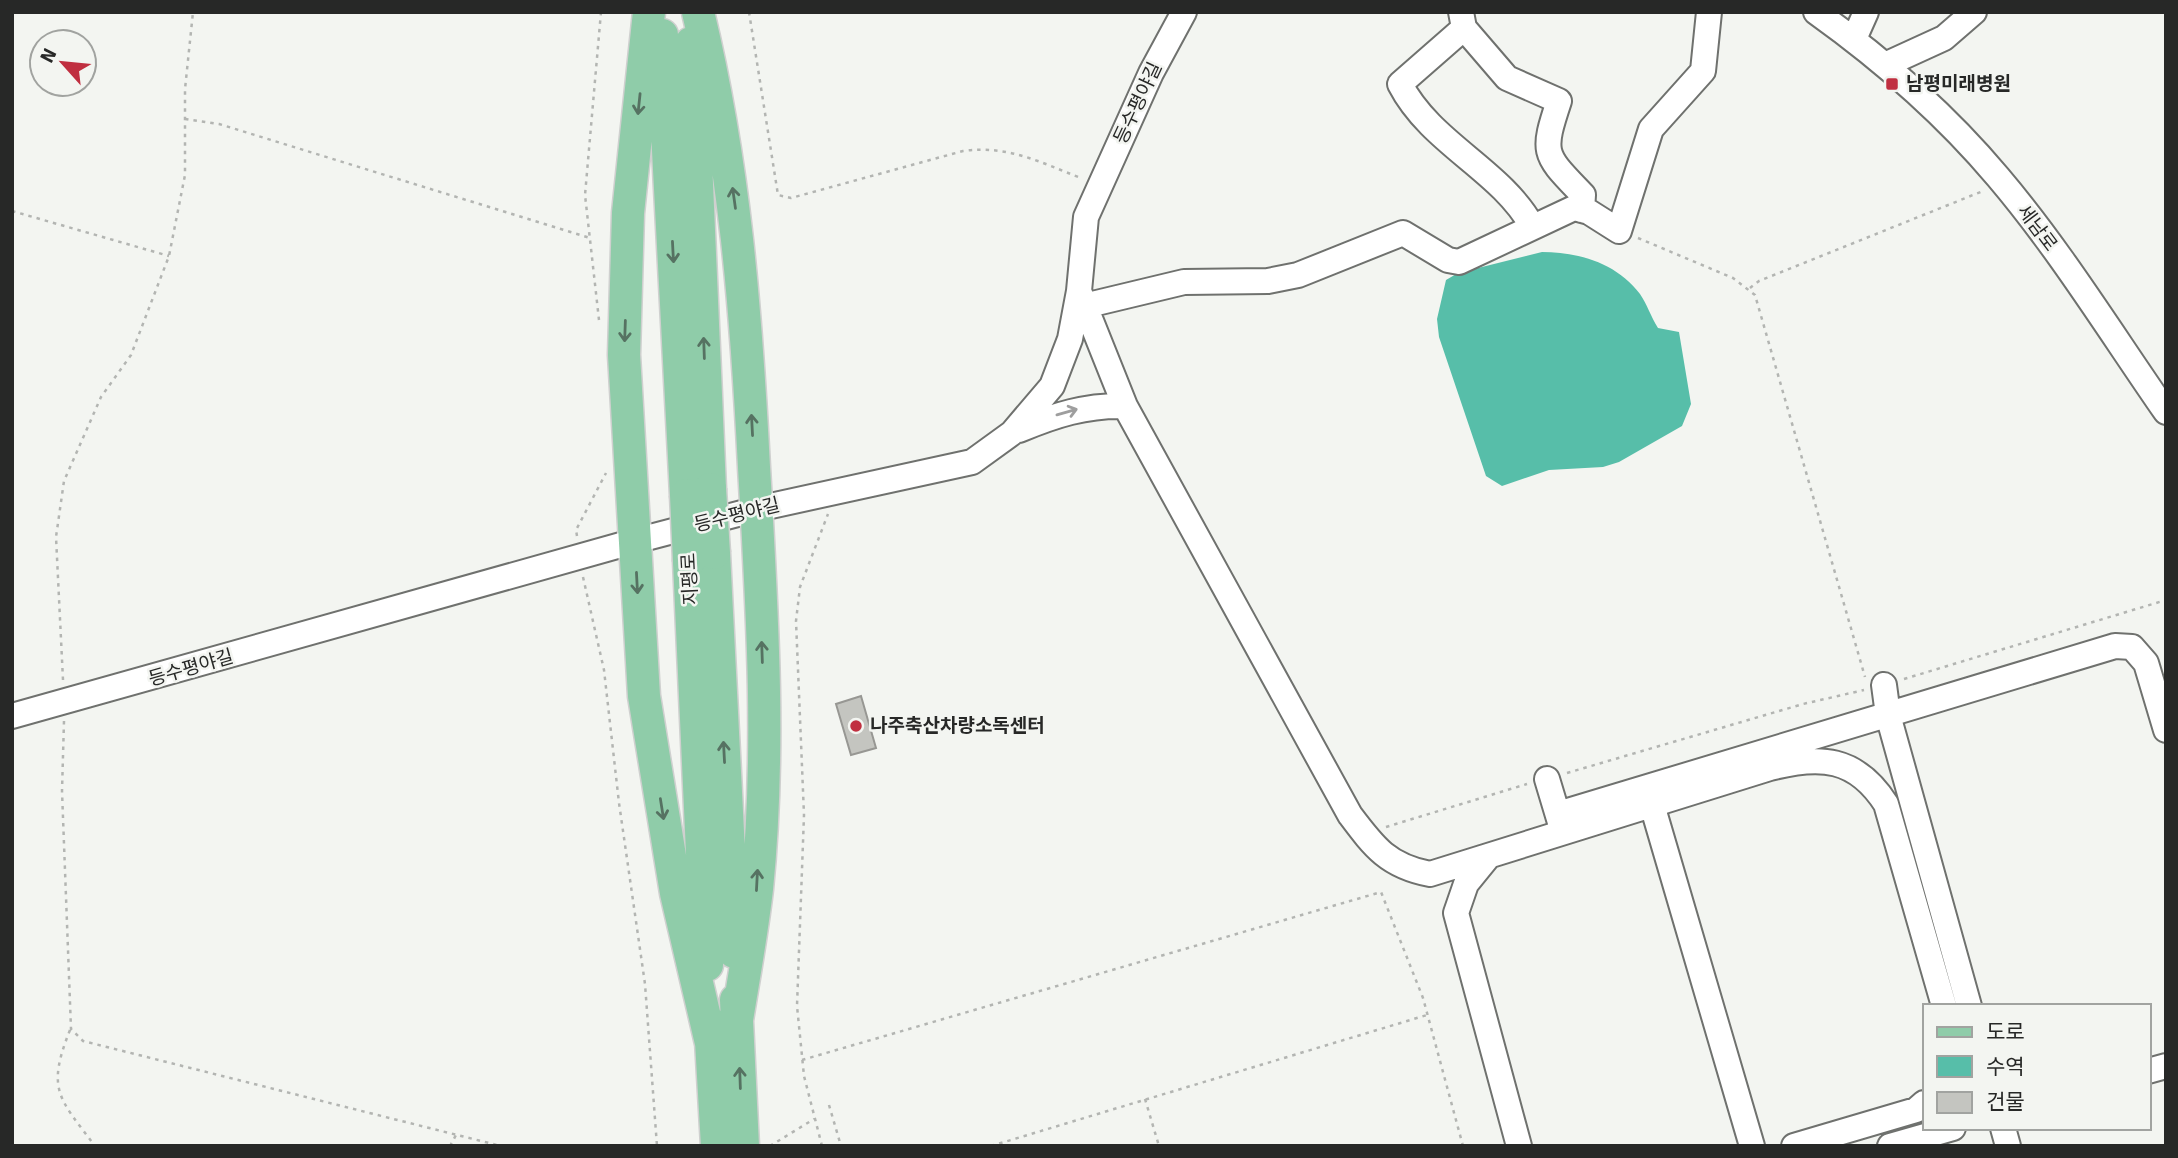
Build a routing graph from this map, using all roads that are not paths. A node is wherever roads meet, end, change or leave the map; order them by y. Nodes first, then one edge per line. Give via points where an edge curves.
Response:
1 (649, 12) edge
2 (661, 12) edge
3 (690, 12) edge
4 (698, 12) edge
5 (1184, 12) edge
6 (1709, 12) edge
7 (1816, 12) edge
8 (1867, 12) edge
9 (1974, 12) edge
10 (1462, 20) edge
11 (1854, 39) junction
12 (1885, 65) junction
13 (1582, 209) junction
14 (1532, 226) junction
15 (1082, 298) junction
16 (1125, 406) junction
17 (2166, 412) edge
18 (1012, 433) junction
19 (698, 492) junction
20 (757, 509) junction
21 (635, 541) junction
22 (701, 557) junction
23 (1884, 685) road end
24 (1888, 715) junction
25 (12, 716) edge
26 (2166, 730) edge
27 (1547, 779) road end
28 (1650, 796) junction
29 (1561, 824) junction
30 (1488, 857) junction
31 (1408, 870) junction
32 (1456, 913) junction
33 (1943, 1004) edge
34 (1968, 1004) edge
35 (737, 1020) junction
36 (711, 1043) junction
37 (1923, 1104) edge
38 (1946, 1130) edge
39 (717, 1146) edge
40 (743, 1146) edge
41 (1519, 1146) edge
42 (1752, 1146) edge
43 (1794, 1146) edge
44 (1890, 1146) edge

1 -> 21 main road via 628,213 624,355
2 -> 19 main road, 지평로
19 -> 3 main road, 지평로
20 -> 4 main road via 736,212 716,85
5 - 15 street, 등수평야길 via 1150,73 1099,186 1083,233
6 - 13 street via 1703,71 1651,129 1619,231
7 - 11 street, 세남로
8 - 11 street
9 - 12 street via 1944,38
10 - 13 street via 1507,78 1559,101 1548,135 1548,154 1583,195
10 - 14 street via 1400,84 1412,107 1512,195
11 - 12 street, 세남로
12 - 17 street, 세남로 via 1956,131 2001,181
13 - 14 street via 1566,210
14 - 15 street via 1459,262 1403,233 1298,275 1260,282 1184,282
15 - 16 street
15 - 18 street, 등수평야길 via 1052,386
18 -> 16 street via 1078,409
16 - 31 street via 1343,803 1366,836
18 - 20 street, 등수평야길 via 972,462
19 - 22 main road, 지평로, bridge
20 - 21 street, 등수평야길
35 -> 20 main road via 757,888 764,724
21 - 25 street, 등수평야길
21 -> 36 main road via 644,695 676,893
35 -> 22 main road, 지평로
22 - 36 main road, 지평로
23 - 24 street
24 - 26 street via 2115,646 2141,653
24 - 28 street
24 - 34 street
27 - 29 street
28 - 29 street
28 - 33 street via 1807,760 1855,770 1877,788 1886,804
28 - 42 street
29 - 30 street
30 - 31 street via 1430,874
30 - 32 street via 1466,884
31 - 32 street via 1434,887
32 - 41 street
40 -> 35 main road, 지평로
36 - 39 main road, 지평로
37 - 43 street via 1916,1110
38 - 44 street

